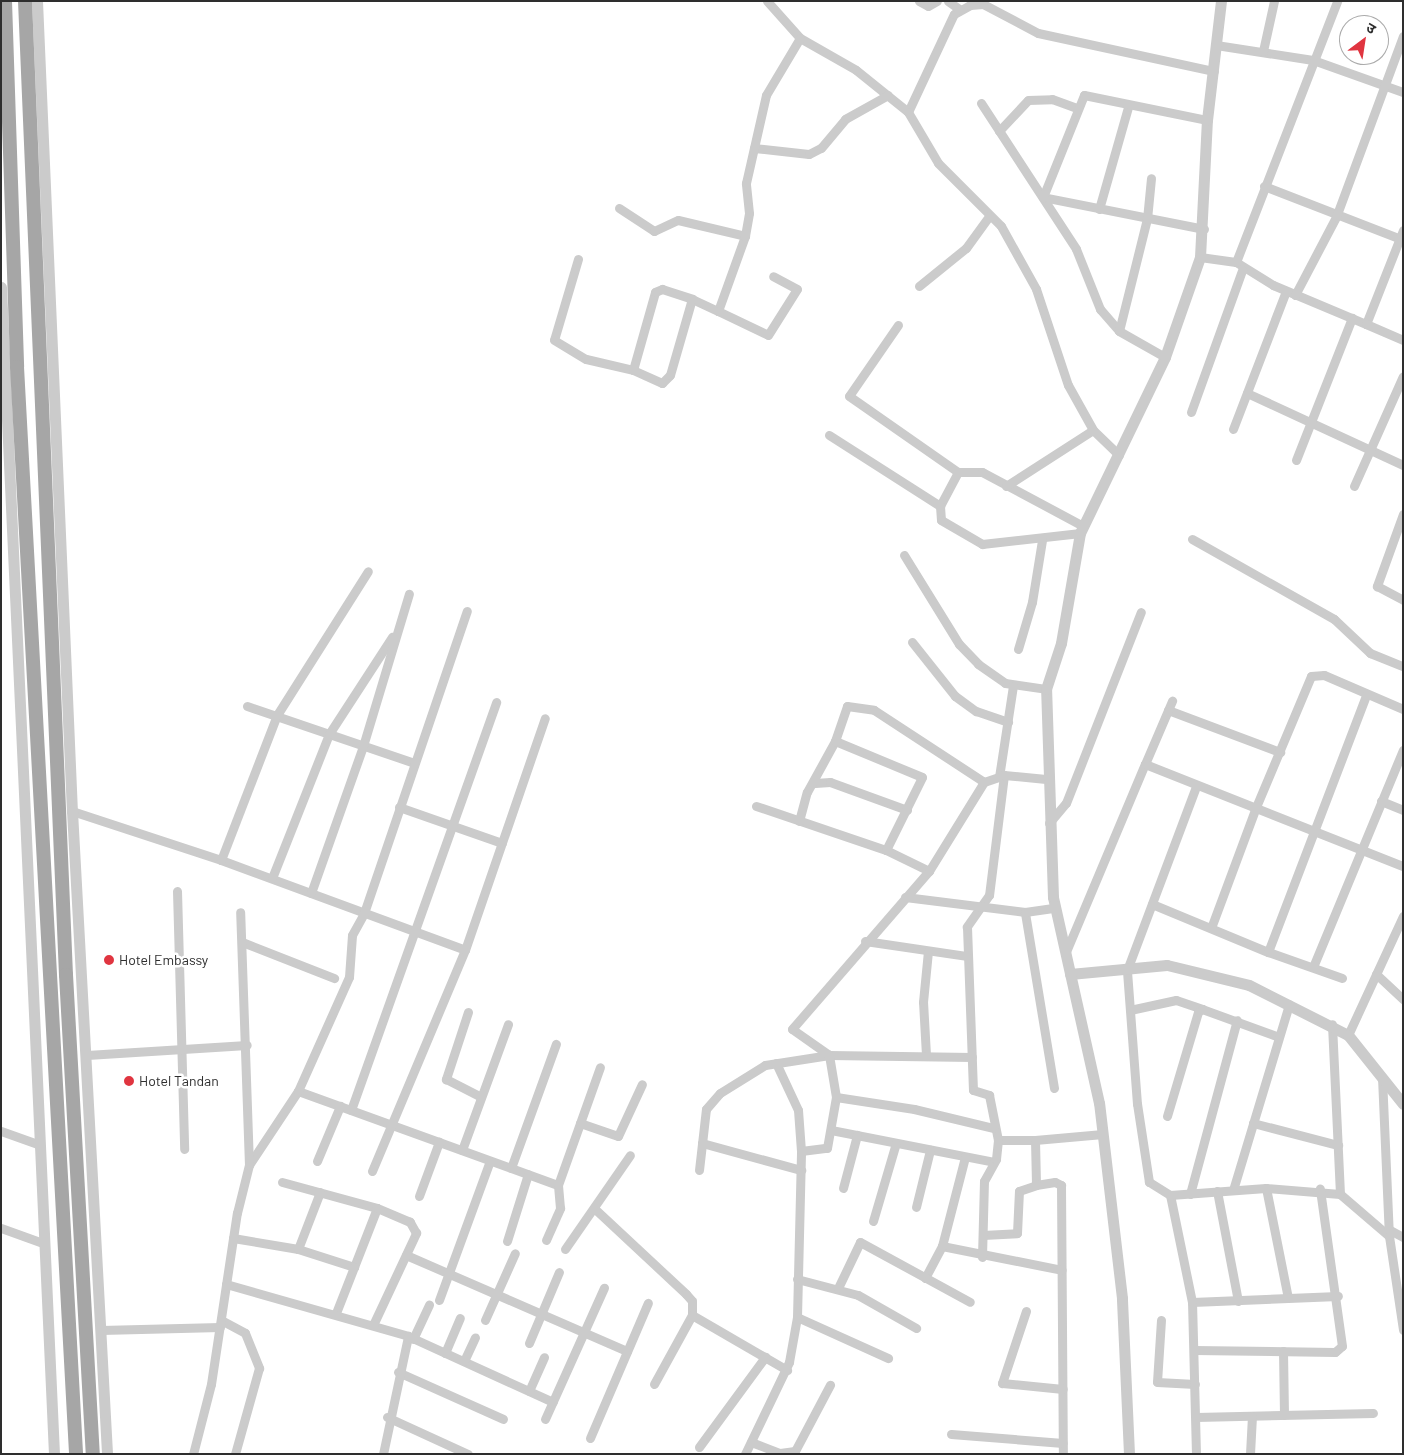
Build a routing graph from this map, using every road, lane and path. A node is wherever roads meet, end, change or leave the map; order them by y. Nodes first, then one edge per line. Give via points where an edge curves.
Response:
1 (6, 1) edge
2 (26, 1) edge
3 (37, 1) edge
4 (768, 1) edge
5 (920, 1) edge
6 (937, 1) edge
7 (948, 1) edge
8 (1221, 1) edge
9 (1274, 1) edge
10 (1337, 1) edge
11 (959, 9) junction
12 (1403, 36) edge
13 (800, 38) junction
14 (1216, 45) junction
15 (1263, 51) junction
16 (1313, 60) junction
17 (1214, 71) junction
18 (1384, 86) junction
19 (1403, 92) edge
20 (888, 95) junction
21 (981, 103) dead end
22 (1128, 107) junction
23 (1077, 108) junction
24 (908, 112) junction
25 (1207, 120) junction
26 (998, 131) junction
27 (754, 148) junction
28 (1151, 178) dead end
29 (1264, 186) junction
30 (1043, 197) junction
31 (619, 208) dead end
32 (1099, 209) junction
33 (989, 216) junction
34 (1336, 217) junction
35 (1148, 218) junction
36 (1204, 229) junction
37 (745, 236) junction
38 (1402, 236) edge
39 (1200, 257) junction
40 (578, 259) dead end
41 (1236, 262) junction
42 (1242, 270) junction
43 (773, 276) dead end
44 (919, 286) dead end
45 (1, 287) edge
46 (1286, 291) junction
47 (1295, 295) junction
48 (692, 299) junction
49 (718, 311) junction
50 (1352, 318) junction
51 (1366, 324) junction
52 (898, 325) dead end
53 (1119, 331) junction
54 (1403, 340) edge
55 (1165, 357) junction
56 (633, 370) junction
57 (1403, 376) edge
58 (1247, 393) junction
59 (1191, 412) dead end
60 (1312, 420) junction
61 (1233, 429) dead end
62 (1093, 430) junction
63 (830, 435) dead end
64 (1371, 448) junction
65 (1119, 455) junction
66 (1296, 460) dead end
67 (1403, 465) edge
68 (958, 472) junction
69 (1006, 486) junction
70 (1354, 486) dead end
71 (940, 506) junction
72 (1403, 514) edge
73 (1082, 529) junction
74 (1192, 539) dead end
75 (1042, 540) junction
76 (904, 556) dead end
77 (368, 571) dead end
78 (409, 594) dead end
79 (1403, 600) edge
80 (467, 611) dead end
81 (1141, 612) dead end
82 (397, 628) junction
83 (912, 642) dead end
84 (1018, 649) dead end
85 (1403, 666) edge
86 (1013, 686) junction
87 (1046, 689) junction
88 (1366, 695) junction
89 (1172, 701) dead end
90 (496, 702) dead end
91 (247, 706) dead end
92 (1403, 709) edge
93 (1168, 710) junction
94 (277, 715) junction
95 (545, 718) dead end
96 (1008, 722) junction
97 (329, 734) junction
98 (834, 741) junction
99 (363, 746) junction
100 (1403, 750) edge
101 (1280, 752) junction
102 (414, 763) junction
103 (1145, 764) junction
104 (1002, 776) junction
105 (1046, 779) junction
106 (984, 782) junction
107 (815, 783) junction
108 (1196, 786) junction
109 (1381, 801) junction
110 (756, 806) dead end
111 (399, 807) junction
112 (1256, 807) junction
113 (907, 810) junction
114 (1403, 810) edge
115 (72, 811) junction
116 (799, 821) junction
117 (1049, 823) junction
118 (451, 825) junction
119 (1313, 831) junction
120 (502, 843) junction
121 (1360, 849) junction
122 (886, 850) junction
123 (221, 860) junction
124 (1403, 866) edge
125 (930, 871) junction
126 (272, 878) junction
127 (177, 891) dead end
128 (311, 893) junction
129 (905, 897) junction
130 (1152, 904) junction
131 (976, 908) junction
132 (1056, 908) junction
133 (240, 912) dead end
134 (1025, 912) junction
135 (364, 913) junction
136 (1403, 916) edge
137 (1211, 928) junction
138 (416, 932) junction
139 (865, 941) junction
140 (242, 942) junction
141 (465, 950) junction
142 (928, 951) junction
143 (1268, 952) junction
144 (1065, 954) junction
145 (966, 956) junction
146 (1313, 967) junction
147 (1127, 970) junction
148 (1070, 974) junction
149 (1376, 974) junction
150 (334, 978) dead end
151 (1342, 978) dead end
152 (1403, 999) edge
153 (1289, 1004) junction
154 (1202, 1009) junction
155 (1130, 1010) junction
156 (468, 1012) dead end
157 (1236, 1020) junction
158 (508, 1024) dead end
159 (1332, 1024) junction
160 (1348, 1034) junction
161 (1276, 1036) junction
162 (556, 1044) dead end
163 (247, 1045) junction
164 (180, 1048) junction
165 (87, 1055) junction
166 (829, 1055) junction
167 (926, 1055) junction
168 (972, 1057) junction
169 (776, 1063) junction
170 (600, 1067) dead end
171 (1382, 1076) junction
172 (642, 1084) dead end
173 (1054, 1088) dead end
174 (298, 1091) junction
175 (481, 1097) junction
176 (836, 1097) junction
177 (1403, 1104) edge
178 (340, 1106) junction
179 (351, 1110) junction
180 (1167, 1116) dead end
181 (580, 1123) junction
182 (1253, 1123) junction
183 (394, 1125) junction
184 (994, 1128) junction
185 (831, 1130) junction
186 (1, 1131) edge
187 (1102, 1134) junction
188 (857, 1135) junction
189 (998, 1140) junction
190 (1035, 1140) junction
191 (439, 1142) junction
192 (702, 1143) junction
193 (896, 1143) junction
194 (40, 1145) junction
195 (1338, 1145) junction
196 (184, 1149) dead end
197 (462, 1150) junction
198 (930, 1150) junction
199 (801, 1151) junction
200 (630, 1155) dead end
201 (965, 1157) junction
202 (317, 1161) dead end
203 (490, 1161) junction
204 (994, 1162) junction
205 (249, 1165) junction
206 (510, 1168) junction
207 (699, 1170) dead end
208 (801, 1170) junction
209 (372, 1171) dead end
210 (528, 1174) junction
211 (282, 1182) dead end
212 (558, 1185) junction
213 (1036, 1185) junction
214 (842, 1188) dead end
215 (1266, 1188) junction
216 (1320, 1189) junction
217 (1233, 1190) junction
218 (320, 1192) junction
219 (1217, 1192) junction
220 (1190, 1194) junction
221 (1340, 1194) junction
222 (1170, 1195) junction
223 (419, 1196) dead end
224 (916, 1207) dead end
225 (377, 1208) junction
226 (596, 1210) junction
227 (873, 1221) dead end
228 (1, 1228) edge
229 (1389, 1232) junction
230 (983, 1235) junction
231 (1403, 1237) edge
232 (233, 1238) junction
233 (546, 1240) dead end
234 (507, 1241) dead end
235 (43, 1243) junction
236 (942, 1246) junction
237 (298, 1249) junction
238 (565, 1250) dead end
239 (515, 1253) dead end
240 (406, 1256) junction
241 (982, 1256) junction
242 (354, 1267) junction
243 (1062, 1270) junction
244 (559, 1272) dead end
245 (450, 1273) junction
246 (925, 1278) junction
247 (797, 1279) junction
248 (226, 1284) junction
249 (604, 1288) dead end
250 (838, 1288) junction
251 (498, 1294) junction
252 (1338, 1296) junction
253 (1288, 1298) junction
254 (439, 1300) dead end
255 (1238, 1301) junction
256 (970, 1302) dead end
257 (1192, 1302) junction
258 (648, 1303) dead end
259 (429, 1304) dead end
260 (1026, 1311) dead end
261 (336, 1313) junction
262 (542, 1313) junction
263 (692, 1314) junction
264 (797, 1316) junction
265 (460, 1318) dead end
266 (485, 1320) dead end
267 (1161, 1320) dead end
268 (220, 1323) junction
269 (373, 1325) junction
270 (916, 1328) dead end
271 (101, 1330) junction
272 (1403, 1330) edge
273 (585, 1332) junction
274 (410, 1338) junction
275 (475, 1338) dead end
276 (528, 1343) dead end
277 (1194, 1350) junction
278 (627, 1351) junction
279 (1283, 1351) junction
280 (445, 1353) junction
281 (544, 1357) dead end
282 (765, 1357) junction
283 (888, 1358) dead end
284 (464, 1361) junction
285 (788, 1366) junction
286 (398, 1372) junction
287 (654, 1384) dead end
288 (1195, 1384) junction
289 (830, 1385) dead end
290 (1063, 1389) junction
291 (529, 1392) junction
292 (552, 1402) junction
293 (1373, 1413) dead end
294 (1284, 1415) junction
295 (1252, 1416) junction
296 (387, 1417) junction
297 (1196, 1417) junction
298 (503, 1419) dead end
299 (545, 1419) dead end
300 (951, 1434) dead end
301 (590, 1438) dead end
302 (751, 1442) junction
303 (1063, 1443) junction
304 (699, 1447) dead end
305 (54, 1454) edge
306 (76, 1454) edge
307 (93, 1454) edge
308 (107, 1454) edge
309 (193, 1454) edge
310 (235, 1454) edge
311 (383, 1454) edge
312 (468, 1454) edge
313 (745, 1454) edge
314 (1063, 1454) edge
315 (1129, 1454) edge
316 (1196, 1454) edge
317 (1250, 1454) edge

1 - 306 main road via 18,367
2 - 307 main road via 66,975
3 - 115 street
4 - 13 street
5 - 6 street via 928,6
7 - 11 street
8 - 14 street
9 - 15 street
10 - 16 street
11 - 17 street via 983,4 1038,33
11 - 24 street
12 - 18 street
13 - 20 street via 856,70
13 - 27 street via 766,95
14 - 15 street
14 - 17 street
15 - 16 street
16 - 18 street
16 - 29 street
17 - 25 street
18 - 19 street
18 - 34 street
20 - 24 street
20 - 27 street via 845,119 821,148 809,154
21 - 26 street
22 - 23 street via 1089,94 1081,98
22 - 25 street
22 - 32 street
23 - 26 street via 1033,98
23 - 30 street
24 - 33 street via 938,163
25 - 36 street
26 - 30 street
27 - 37 street via 746,183 750,213
28 - 35 street
29 - 34 street
29 - 41 street
30 - 32 street
30 - 53 street via 1076,248 1100,309
31 - 37 street via 654,231 678,220
32 - 35 street
33 - 44 street via 966,248
33 - 62 street via 1002,226 1036,289 1058,362
34 - 38 street
34 - 47 street
35 - 36 street
35 - 53 street
36 - 39 street
37 - 49 street
38 - 51 street
39 - 41 street
39 - 55 street
40 - 56 street via 554,340 586,359
41 - 42 street
42 - 46 street
42 - 59 street
43 - 49 street via 797,288 768,335
45 - 194 street
46 - 47 street
46 - 58 street
47 - 50 street
48 - 49 street
48 - 56 street via 662,289 655,292
48 - 56 street via 666,380 662,383
50 - 51 street
50 - 60 street
51 - 54 street
52 - 68 street via 850,396
53 - 55 street
55 - 65 street
57 - 64 street
58 - 60 street
58 - 61 street
60 - 64 street
60 - 66 street
62 - 65 street
62 - 69 street
63 - 71 street
64 - 67 street
64 - 70 street
65 - 73 street
68 - 69 street via 982,472
68 - 71 street
69 - 73 street
71 - 75 street via 941,520 982,544
72 - 79 street via 1376,586
73 - 75 street
73 - 87 street via 1061,643
74 - 85 street via 1334,619 1370,653
75 - 84 street via 1032,602
76 - 86 street via 959,644 988,673
77 - 94 street
78 - 82 street
80 - 102 street
81 - 117 street via 1066,803
82 - 97 street
82 - 99 street
83 - 96 street via 955,696 976,711
86 - 87 street
86 - 96 street
87 - 105 street
88 - 92 street
88 - 101 street via 1324,675 1312,676
88 - 119 street
89 - 93 street
90 - 118 street
91 - 94 street
93 - 101 street
93 - 103 street
94 - 97 street
94 - 123 street
95 - 120 street
96 - 104 street
97 - 99 street
97 - 126 street
98 - 106 street via 842,715 852,704 898,724
98 - 107 street
98 - 113 street via 922,777
99 - 102 street
99 - 128 street
100 - 109 street
101 - 112 street
102 - 111 street
103 - 108 street
103 - 144 street
104 - 105 street
104 - 106 street
104 - 131 street via 989,895
105 - 117 street
106 - 125 street
107 - 113 street via 830,782
107 - 116 street via 807,792
108 - 112 street
108 - 130 street
109 - 114 street
109 - 121 street
110 - 116 street
111 - 118 street
111 - 135 street
112 - 119 street
112 - 137 street
113 - 122 street
115 - 123 street
115 - 165 street
116 - 122 street
117 - 132 street
118 - 120 street
118 - 138 street
119 - 121 street
119 - 143 street
120 - 141 street
121 - 124 street
121 - 146 street
122 - 125 street
123 - 126 street
125 - 129 street
126 - 128 street
127 - 164 street
128 - 135 street
129 - 131 street
129 - 139 street
130 - 137 street
130 - 147 street
131 - 134 street
131 - 145 street via 967,927
132 - 134 street
132 - 144 street
133 - 140 street
134 - 173 street
135 - 138 street
135 - 174 street via 352,935 349,977
136 - 149 street
137 - 143 street
138 - 141 street
138 - 179 street
139 - 142 street
139 - 166 street via 792,1029
140 - 150 street
140 - 163 street
141 - 183 street
142 - 145 street
142 - 167 street via 923,1002
143 - 146 street
144 - 148 street
145 - 168 street
146 - 151 street
147 - 148 street
147 - 153 street via 1167,965 1204,970
147 - 155 street
148 - 187 street via 1082,1014
149 - 152 street
149 - 160 street
153 - 159 street
153 - 161 street
154 - 155 street via 1176,1000
154 - 157 street
154 - 180 street via 1195,1016
155 - 222 street via 1150,1182
156 - 175 street via 446,1079
157 - 161 street
157 - 220 street
158 - 175 street
159 - 160 street
159 - 195 street
160 - 171 street
161 - 182 street
162 - 206 street
163 - 164 street
163 - 205 street
164 - 165 street
164 - 196 street
165 - 271 street
166 - 167 street
166 - 169 street
166 - 176 street
167 - 168 street
168 - 184 street via 973,1090 989,1095
169 - 192 street via 743,1076 713,1099 706,1109
169 - 199 street via 798,1110
170 - 181 street
171 - 177 street
171 - 229 street
172 - 181 street via 618,1136
174 - 178 street
174 - 205 street
175 - 197 street
176 - 184 street
176 - 185 street
178 - 179 street
178 - 202 street
179 - 183 street
181 - 212 street
182 - 195 street
182 - 217 street
183 - 191 street
183 - 209 street
184 - 189 street
185 - 188 street
185 - 199 street via 826,1150
186 - 194 street
187 - 190 street
187 - 315 street via 1122,1298
188 - 193 street
188 - 214 street
189 - 190 street
189 - 204 street
190 - 213 street
191 - 197 street
191 - 223 street
192 - 207 street
192 - 208 street
193 - 198 street
193 - 227 street
194 - 235 street
195 - 221 street
197 - 203 street
198 - 201 street
198 - 224 street
199 - 208 street
200 - 226 street
201 - 204 street
201 - 236 street
203 - 206 street
203 - 245 street
204 - 230 street via 984,1181
205 - 232 street
206 - 210 street
208 - 247 street
210 - 212 street
210 - 234 street
211 - 218 street
212 - 233 street via 560,1208
213 - 230 street via 1019,1191 1017,1233
213 - 243 street via 1056,1182 1061,1185
215 - 216 street
215 - 217 street
215 - 253 street
216 - 221 street
216 - 252 street
217 - 219 street
218 - 225 street
218 - 237 street
219 - 220 street
219 - 255 street
220 - 222 street
221 - 229 street
222 - 257 street
225 - 240 street via 415,1226
225 - 242 street
226 - 238 street
226 - 263 street via 686,1294 692,1301
228 - 235 street
229 - 231 street
229 - 272 street
230 - 241 street
232 - 237 street
232 - 248 street
235 - 305 street
236 - 241 street
236 - 246 street
237 - 242 street
239 - 251 street
240 - 245 street
240 - 269 street
241 - 243 street
242 - 261 street
243 - 290 street
244 - 262 street
245 - 251 street
245 - 254 street
246 - 250 street via 860,1242
246 - 256 street
247 - 250 street
247 - 264 street
248 - 261 street
248 - 268 street
249 - 273 street
250 - 270 street
251 - 262 street
251 - 266 street
252 - 253 street
252 - 279 street via 1342,1346 1335,1352
253 - 255 street
255 - 257 street
257 - 277 street
258 - 278 street
259 - 274 street
260 - 290 street via 1002,1383
261 - 269 street
262 - 273 street
262 - 276 street
263 - 282 street
263 - 287 street
264 - 283 street
264 - 285 street
265 - 280 street
267 - 288 street via 1157,1382
268 - 271 street
268 - 309 street
268 - 310 street via 244,1333 259,1368
269 - 274 street
271 - 308 street
273 - 278 street
273 - 292 street
274 - 280 street
274 - 286 street
275 - 284 street
277 - 279 street
277 - 288 street
278 - 301 street
279 - 294 street
280 - 284 street
281 - 291 street
282 - 285 street
282 - 304 street
284 - 291 street
285 - 302 street
286 - 296 street
286 - 298 street
288 - 297 street
289 - 302 street via 795,1451 780,1453
290 - 303 street
291 - 292 street
292 - 299 street
293 - 294 street
294 - 295 street
295 - 297 street
295 - 317 street
296 - 311 street
296 - 312 street
297 - 316 street
300 - 303 street
302 - 313 street
303 - 314 street

